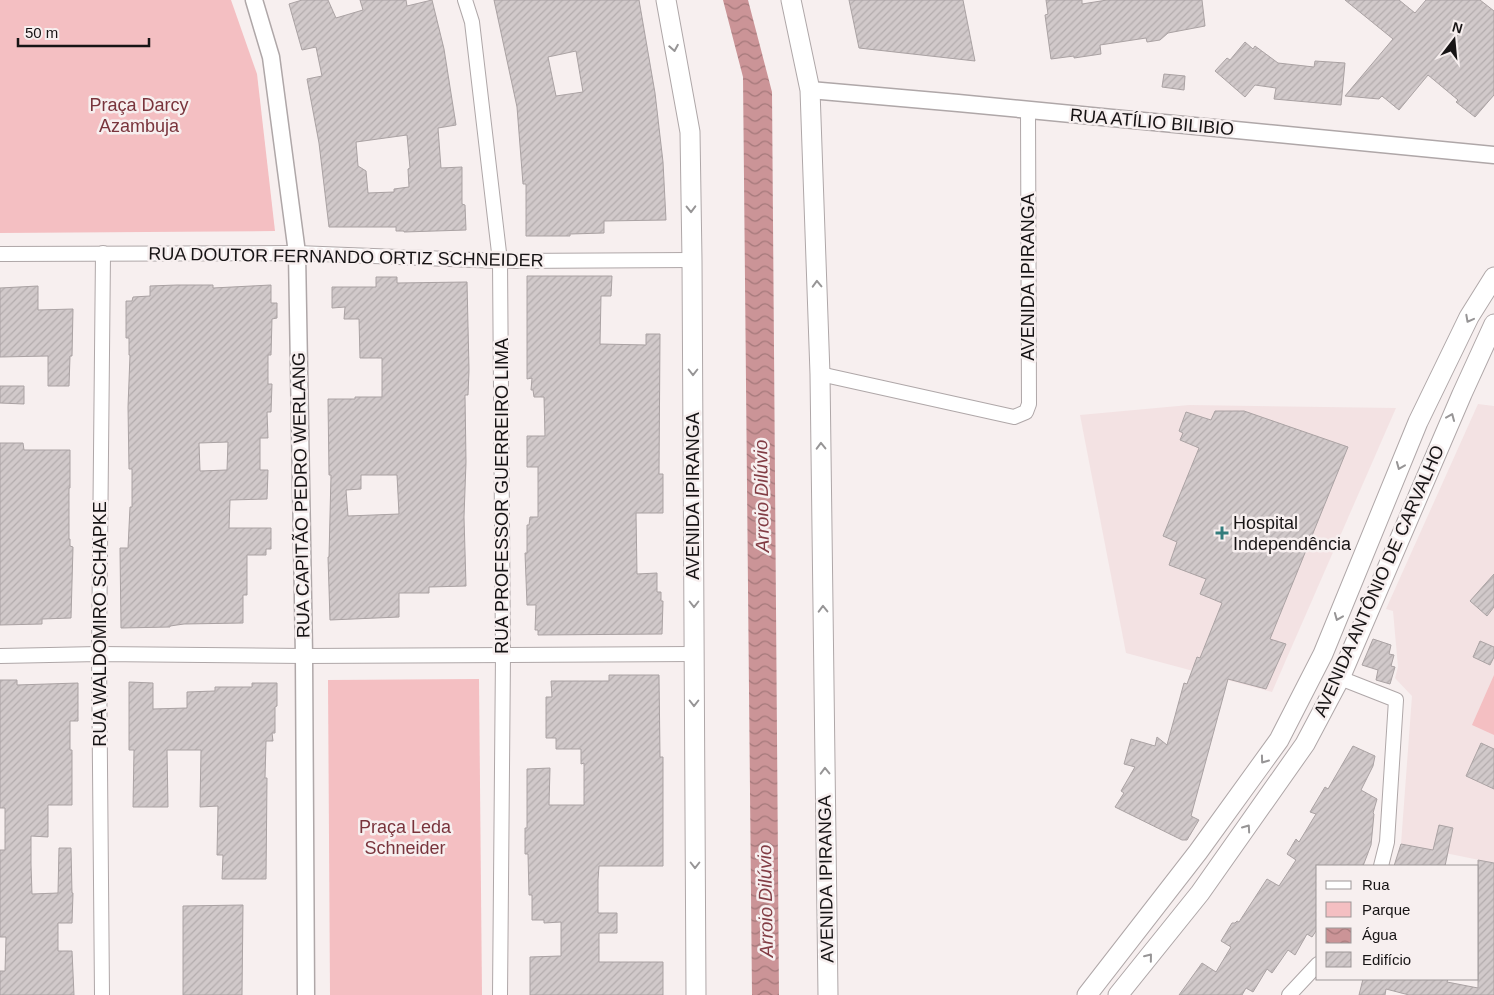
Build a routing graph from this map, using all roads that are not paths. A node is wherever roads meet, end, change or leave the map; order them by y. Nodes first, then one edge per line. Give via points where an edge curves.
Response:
1 (254, 0) edge
2 (465, 0) edge
3 (666, 0) edge
4 (791, 0) edge
5 (810, 90) junction
6 (1028, 110) junction
7 (1494, 155) edge
8 (103, 253) junction
9 (297, 253) junction
10 (0, 254) edge
11 (692, 260) junction
12 (500, 261) junction
13 (1494, 277) edge
14 (1494, 324) edge
15 (820, 374) junction
16 (99, 654) junction
17 (503, 654) junction
18 (694, 654) junction
19 (0, 656) edge
20 (304, 656) junction
21 (1340, 678) junction
22 (1381, 865) edge
23 (1316, 966) edge
24 (102, 995) edge
25 (306, 995) edge
26 (500, 995) edge
27 (696, 995) edge
28 (828, 995) edge
29 (1087, 995) edge
30 (1118, 995) edge
31 (1289, 995) edge

1 - 9 street, RUA CAPITÃO PEDRO WERLANG via 271,57
2 - 12 street, RUA PROFESSOR GUERREIRO LIMA via 472,22
3 -> 11 main road, AVENIDA IPIRANGA via 690,132
4 - 5 main road, AVENIDA IPIRANGA
5 - 6 street, RUA ATÍLIO BILIBIO
15 -> 5 main road, AVENIDA IPIRANGA
6 - 7 street, RUA ATÍLIO BILIBIO
6 - 15 street, AVENIDA IPIRANGA via 1029,404 1026,412 1014,416
8 - 9 street, RUA DOUTOR FERNANDO ORTIZ SCHNEIDER
8 - 10 street, RUA DOUTOR FERNANDO ORTIZ SCHNEIDER
8 - 16 street, RUA WALDOMIRO SCHAPKE
9 - 12 street, RUA DOUTOR FERNANDO ORTIZ SCHNEIDER
9 - 20 street, RUA CAPITÃO PEDRO WERLANG
11 - 12 street, RUA DOUTOR FERNANDO ORTIZ SCHNEIDER
11 -> 18 main road, AVENIDA IPIRANGA
12 - 17 street, RUA PROFESSOR GUERREIRO LIMA
13 -> 29 main road, AVENIDA ANTÔNIO DE CARVALHO via 1469,317 1418,422 1323,654 1279,740 1198,852
21 -> 14 main road, AVENIDA ANTÔNIO DE CARVALHO
28 -> 15 main road, AVENIDA IPIRANGA
16 - 19 street
16 - 20 street
16 - 24 street, RUA WALDOMIRO SCHAPKE
17 - 18 street
17 - 20 street
17 - 26 street, RUA PROFESSOR GUERREIRO LIMA
18 -> 27 main road, AVENIDA IPIRANGA
20 - 25 street, RUA CAPITÃO PEDRO WERLANG
21 - 22 street via 1396,700 1387,842
30 -> 21 main road, AVENIDA ANTÔNIO DE CARVALHO via 1200,893 1305,744
23 - 31 street

